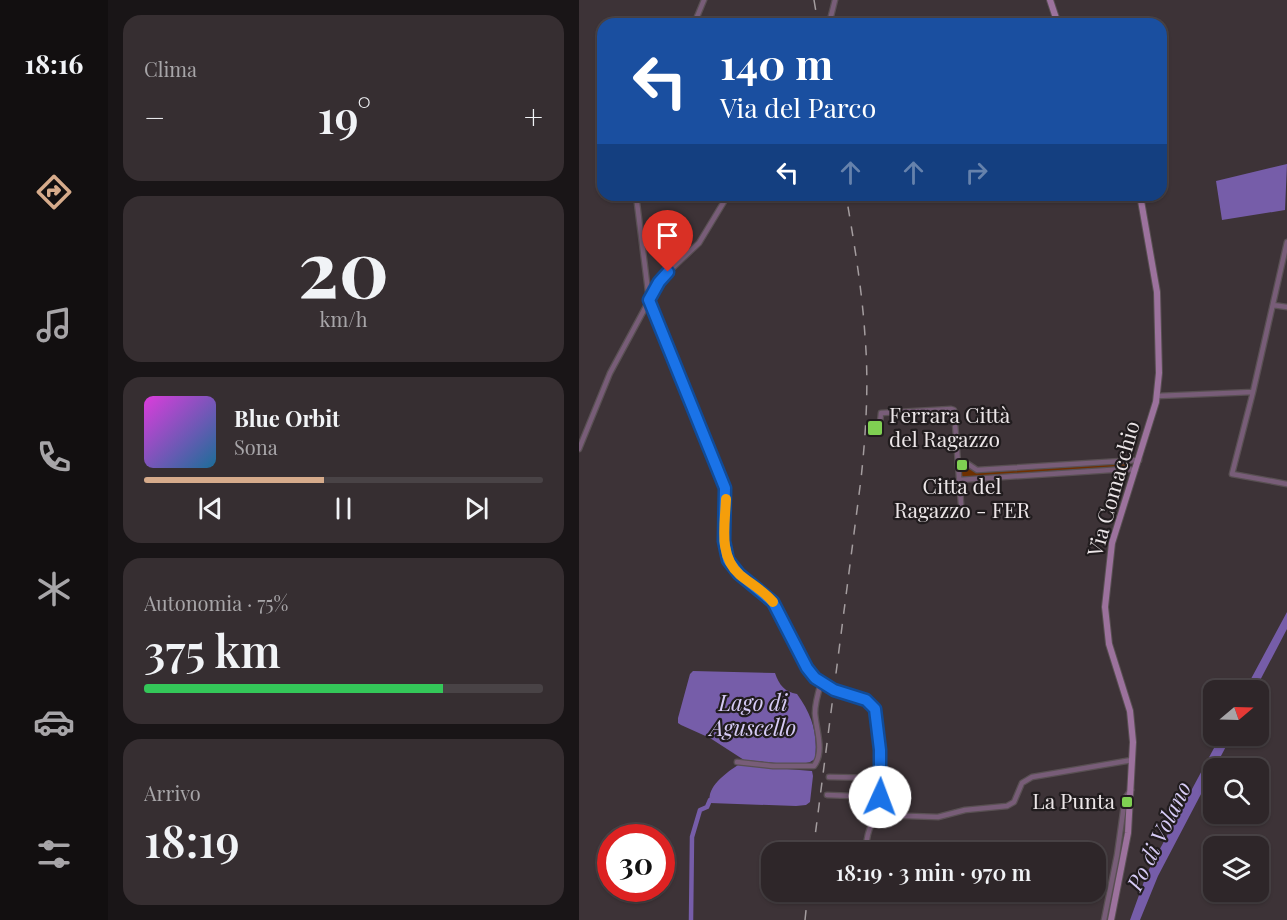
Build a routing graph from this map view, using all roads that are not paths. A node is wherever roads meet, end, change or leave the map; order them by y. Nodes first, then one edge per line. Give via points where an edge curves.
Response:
1 (704, 0) edge
2 (835, 0) edge
3 (1050, 0) edge
4 (696, 18) edge
5 (830, 18) edge
6 (1056, 18) edge
7 (637, 201) edge
8 (724, 201) edge
9 (1141, 201) edge
10 (1287, 242) edge
11 (646, 280) junction
12 (647, 287) junction
13 (652, 294) junction
14 (649, 301) junction
15 (1273, 305) junction
16 (1287, 307) edge
17 (1253, 392) junction
18 (1157, 396) junction
19 (880, 423) dead end
20 (579, 449) edge
21 (1139, 460) junction
22 (958, 462) junction
23 (1135, 470) junction
24 (959, 480) junction
25 (1287, 484) edge
26 (961, 504) dead end
27 (821, 683) junction
28 (1132, 760) junction
29 (737, 762) dead end
30 (829, 777) dead end
31 (880, 778) junction
32 (1131, 790) junction
33 (827, 795) dead end
34 (880, 797) junction
35 (880, 815) junction
36 (868, 842) edge
37 (1104, 920) edge
38 (1111, 920) edge

1 - 4 street
2 - 5 street
3 - 6 main road
7 - 11 street
8 - 13 street via 699,243
9 - 18 main road, Via Comacchio via 1158,304
10 - 15 street
11 - 12 street
11 - 13 street
12 - 13 street
12 - 14 street
13 - 14 street
14 - 20 street via 606,383
14 - 27 street via 725,488 724,541 728,560 773,602 807,668
15 - 16 street
15 - 17 street
17 - 18 street
17 - 25 street via 1232,474
18 - 21 main road, Via Comacchio
19 - 22 street via 881,413 954,410
21 - 22 street via 977,470
21 - 23 main road, Via Comacchio
22 - 24 street
23 - 24 street
23 - 28 main road, Via Comacchio via 1112,543 1105,607 1109,644 1130,711
24 - 26 street
27 - 29 street via 815,713 819,752 814,766
27 - 31 street via 866,700 875,709
28 - 32 main road, Via Comacchio
28 - 35 street via 1032,777 1022,783 1014,802 1007,806 939,817
30 - 31 street
31 - 34 street
32 - 37 street, Via Comacchio via 1125,798
32 - 38 main road, Via Comacchio via 1125,855
33 - 34 street
34 - 35 street
35 - 36 street via 875,818

